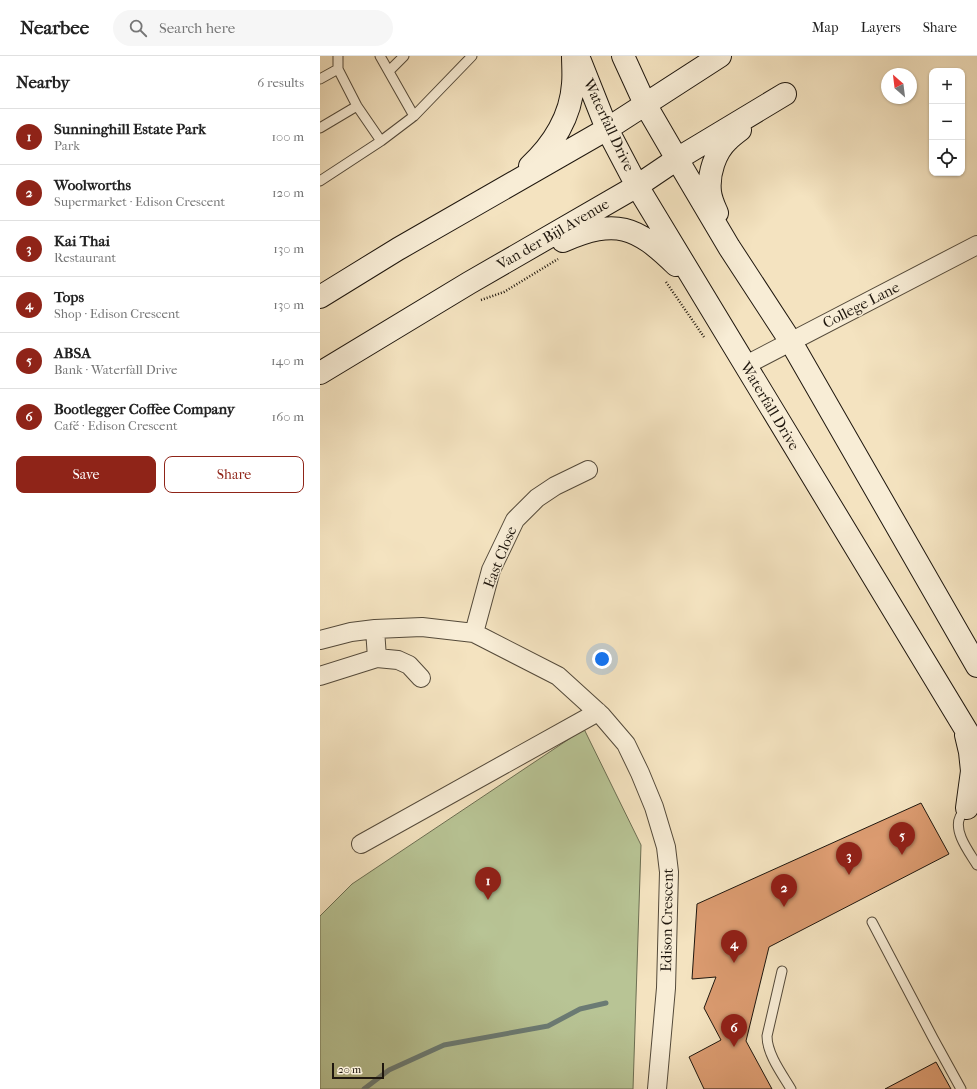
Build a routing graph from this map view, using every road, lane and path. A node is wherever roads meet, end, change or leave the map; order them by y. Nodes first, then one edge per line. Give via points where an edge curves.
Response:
1 (338, 56) edge
2 (380, 56) edge
3 (404, 56) edge
4 (472, 56) edge
5 (573, 56) edge
6 (578, 56) edge
7 (623, 56) edge
8 (720, 56) edge
9 (338, 69) junction
10 (389, 71) junction
11 (320, 80) edge
12 (645, 104) junction
13 (357, 106) junction
14 (414, 116) junction
15 (320, 128) edge
16 (607, 129) junction
17 (381, 141) junction
18 (677, 158) junction
19 (320, 181) edge
20 (637, 186) junction
21 (505, 188) junction
22 (977, 245) edge
23 (729, 247) junction
24 (562, 256) dead end
25 (664, 279) dead end
26 (697, 287) junction
27 (472, 293) junction
28 (320, 297) edge
29 (706, 340) dead end
30 (791, 342) junction
31 (746, 365) junction
32 (320, 373) edge
33 (588, 470) dead end
34 (375, 629) junction
35 (474, 633) junction
36 (320, 640) edge
37 (377, 658) junction
38 (977, 666) edge
39 (320, 676) edge
40 (421, 678) dead end
41 (598, 712) junction
42 (965, 730) junction
43 (977, 748) edge
44 (974, 802) edge
45 (361, 844) dead end
46 (977, 865) edge
47 (872, 922) dead end
48 (782, 971) dead end
49 (657, 1089) edge
50 (791, 1089) edge
51 (961, 1089) edge

1 - 9 lane
2 - 10 lane
3 - 10 lane
4 - 14 lane
5 - 21 main road via 573,86 563,123 544,152
6 - 16 main road, Waterfall Drive
7 - 12 main road
8 - 12 main road
9 - 11 lane
9 - 13 lane
10 - 14 lane
12 - 16 main road
12 - 18 main road
13 - 15 lane
13 - 17 lane
14 - 17 lane
16 - 20 main road, Waterfall Drive
16 - 21 main road
17 - 19 lane
18 - 20 main road, Van der Bijl Avenue
18 - 23 main road
18 - 23 main road, Van der Bijl Avenue via 785,94 727,140 711,170 711,197
20 - 26 main road, Waterfall Drive
20 - 27 main road, Van der Bijl Avenue
21 - 28 main road
22 - 30 street, College Lane
23 - 30 main road
24 - 27 path via 504,292
25 - 29 path
26 - 27 main road via 648,240 615,227 576,235
26 - 31 main road, Waterfall Drive
27 - 32 main road, Van der Bijl Avenue
30 - 31 street, College Lane
30 - 38 main road
31 - 42 main road, Waterfall Drive
33 - 35 street, East Close via 537,498 515,520 491,570
34 - 35 street, Edison Crescent via 422,628
34 - 36 street, Edison Crescent
34 - 37 street
35 - 41 street, Edison Crescent via 558,676
37 - 39 street
37 - 40 street via 398,660 409,666
41 - 45 street
41 - 49 street, Edison Crescent via 626,744 654,807 666,847 669,872 666,988
42 - 43 main road, Waterfall Drive
42 - 44 main road via 972,767
44 - 46 lane via 960,818 959,827 963,842
47 - 51 lane
48 - 50 lane via 767,1041 770,1052

